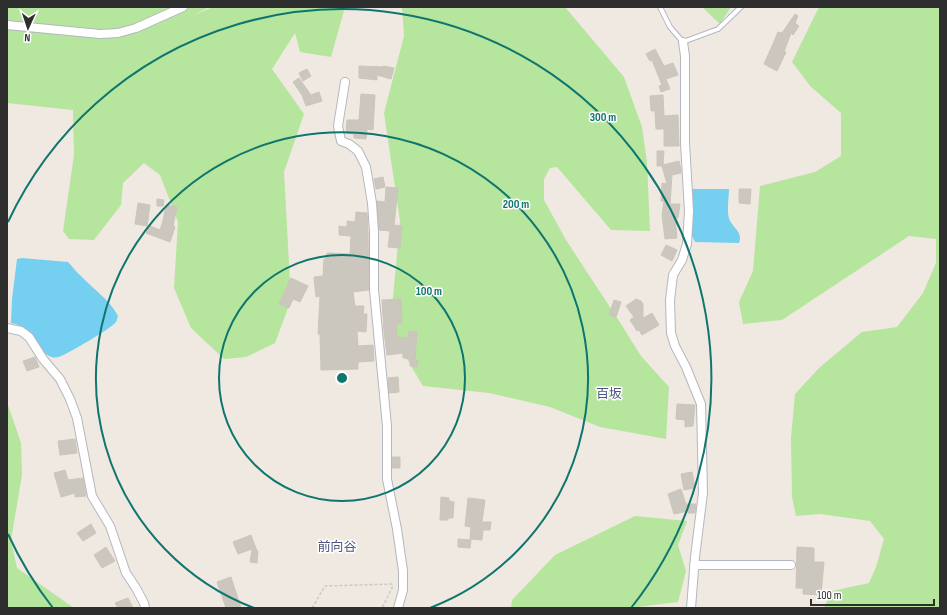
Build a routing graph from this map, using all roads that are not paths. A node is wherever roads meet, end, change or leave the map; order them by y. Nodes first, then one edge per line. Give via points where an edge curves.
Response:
1 (183, 7) edge
2 (660, 7) edge
3 (741, 7) edge
4 (7, 25) edge
5 (683, 42) junction
6 (345, 82) dead end
7 (7, 328) edge
8 (694, 565) junction
9 (791, 565) dead end
10 (145, 608) edge
11 (398, 608) edge
12 (691, 608) edge

1 - 4 street via 118,34
2 - 5 lane via 670,27
3 - 5 lane via 718,29
5 - 8 street via 689,211 687,244 682,260 673,275 670,300 671,333 701,404 703,493
6 - 11 street via 338,126 341,141 358,151 366,167 372,203 374,290 387,426 387,479 402,571 403,590
7 - 10 street via 21,331 29,337 60,379 70,399 77,418 92,496 110,526 126,573
8 - 9 street
8 - 12 street

